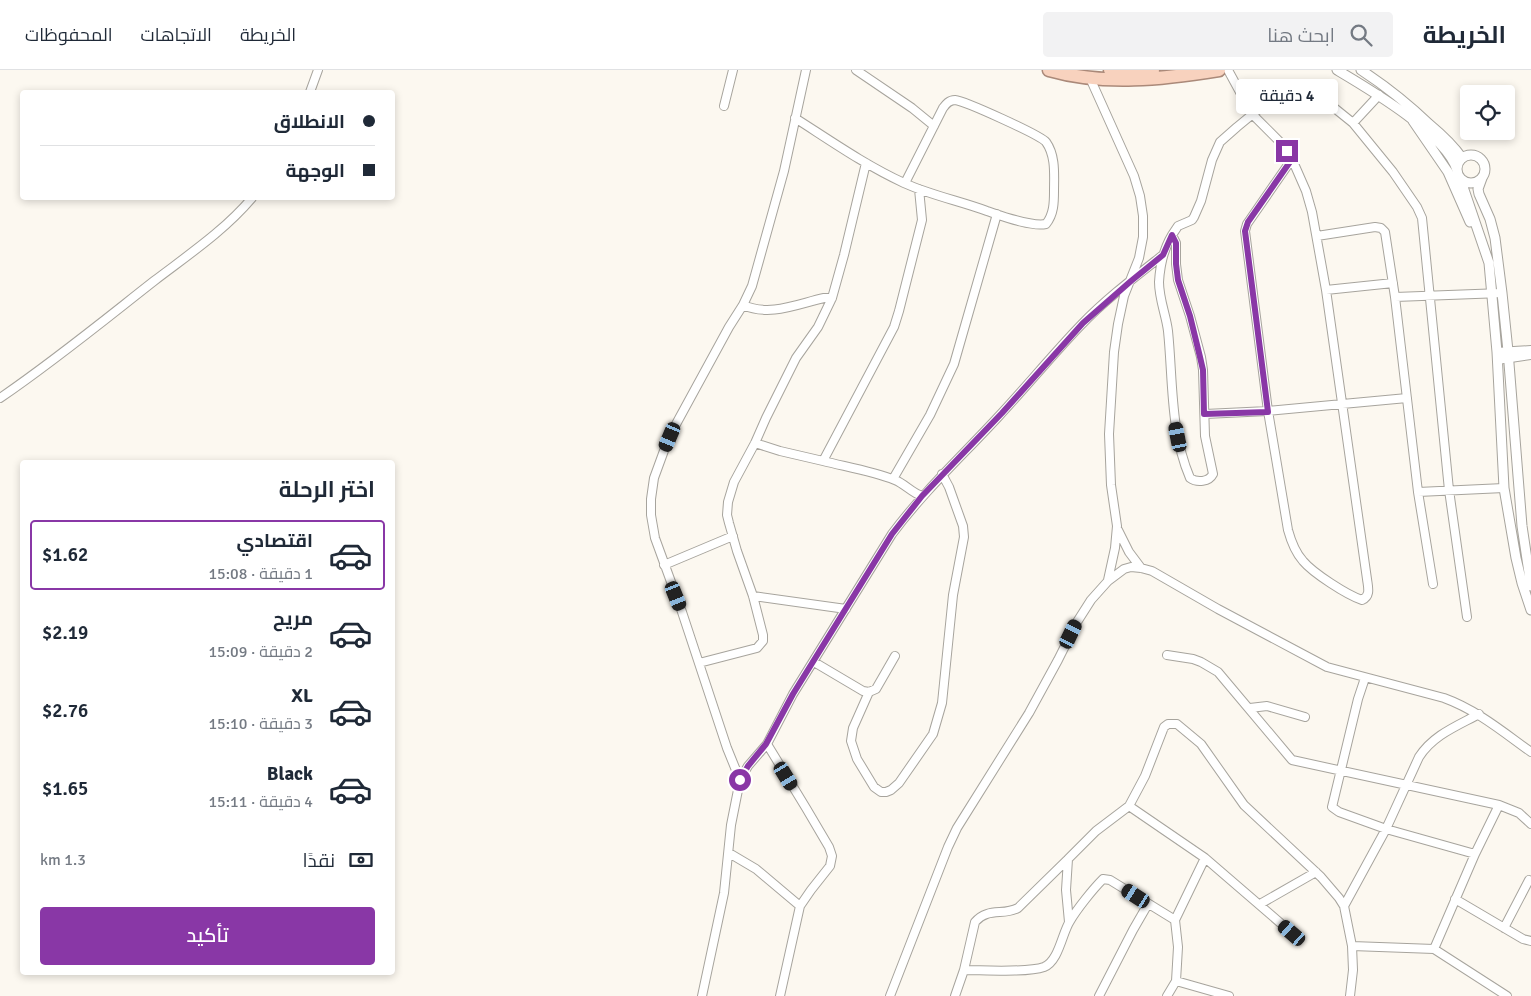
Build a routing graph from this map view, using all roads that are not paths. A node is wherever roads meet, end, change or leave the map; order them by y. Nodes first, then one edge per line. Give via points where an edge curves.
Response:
1 (318, 70) edge
2 (733, 70) edge
3 (806, 70) edge
4 (856, 70) edge
5 (1049, 70) edge
6 (1110, 70) edge
7 (1153, 70) edge
8 (1219, 70) edge
9 (1228, 70) edge
10 (1337, 70) edge
11 (1361, 70) edge
12 (1090, 78) junction
13 (311, 90) edge
14 (1379, 95) junction
15 (724, 106) dead end
16 (1252, 114) junction
17 (795, 118) junction
18 (1413, 121) junction
19 (1353, 123) junction
20 (934, 126) junction
21 (1462, 158) junction
22 (1292, 159) junction
23 (866, 164) junction
24 (1458, 174) junction
25 (1482, 178) junction
26 (905, 183) junction
27 (919, 189) junction
28 (250, 200) edge
29 (997, 214) junction
30 (1172, 235) junction
31 (1317, 236) junction
32 (1163, 255) junction
33 (1489, 263) junction
34 (1131, 281) junction
35 (1393, 283) junction
36 (1326, 290) junction
37 (1502, 293) junction
38 (1491, 294) junction
39 (1429, 296) junction
40 (1395, 297) junction
41 (832, 298) junction
42 (743, 305) junction
43 (1531, 350) edge
44 (1508, 355) junction
45 (1531, 355) edge
46 (1497, 356) junction
47 (0, 398) edge
48 (1407, 398) junction
49 (1342, 404) junction
50 (1268, 412) junction
51 (1204, 414) junction
52 (755, 444) junction
53 (823, 461) junction
54 (942, 474) junction
55 (893, 479) junction
56 (1504, 488) junction
57 (1449, 490) junction
58 (1418, 492) junction
59 (922, 496) junction
60 (1116, 526) junction
61 (734, 536) junction
62 (664, 565) junction
63 (1141, 568) junction
64 (1108, 580) junction
65 (1433, 584) dead end
66 (1531, 586) edge
67 (753, 596) junction
68 (846, 609) junction
69 (1531, 610) edge
70 (1467, 617) dead end
71 (1167, 655) dead end
72 (895, 656) dead end
73 (814, 662) junction
74 (699, 663) junction
75 (1364, 678) junction
76 (869, 692) junction
77 (1250, 708) junction
78 (1479, 714) junction
79 (1305, 717) dead end
80 (766, 744) junction
81 (1531, 752) edge
82 (1340, 771) junction
83 (740, 780) junction
84 (1406, 785) junction
85 (1499, 805) junction
86 (1129, 806) junction
87 (1531, 824) edge
88 (1386, 829) junction
89 (729, 854) junction
90 (1475, 854) junction
91 (1205, 858) junction
92 (1068, 859) junction
93 (1316, 872) junction
94 (1529, 880) dead end
95 (1455, 899) junction
96 (1148, 904) junction
97 (1260, 904) junction
98 (800, 906) junction
99 (1344, 906) junction
100 (1175, 920) junction
101 (1069, 922) junction
102 (1504, 928) junction
103 (1292, 933) dead end
104 (1531, 941) edge
105 (1352, 946) junction
106 (1434, 949) junction
107 (964, 970) junction
108 (1176, 981) junction
109 (1218, 995) edge
110 (702, 996) edge
111 (780, 996) edge
112 (890, 996) edge
113 (955, 996) edge
114 (1099, 996) edge
115 (1168, 996) edge
116 (1228, 996) edge
117 (1350, 996) edge
118 (1507, 996) edge

1 - 13 street
2 - 15 street
3 - 17 street
4 - 20 street
5 - 12 highway
6 - 7 highway
8 - 12 highway via 1140,80
9 - 16 street
10 - 14 street
11 - 21 street via 1398,95
12 - 34 street via 1140,196 1143,237
14 - 18 street
14 - 19 street
16 - 19 street via 1282,91 1300,87 1322,98
16 - 22 street
16 - 30 street via 1220,142 1194,217 1178,226
17 - 23 street
17 - 42 street via 757,269
18 - 24 street via 1441,146 1452,159
18 - 33 street via 1448,172
19 - 39 street via 1420,212
20 - 26 street
20 - 29 street via 946,104 955,100 1031,132 1047,144 1054,171 1053,208 1049,220 1041,225
21 - 24 street
21 - 25 street via 1470,155 1482,160 1485,169
22 - 31 street via 1306,191
22 - 50 street via 1245,231
23 - 26 street
23 - 41 street
24 - 25 street via 1468,183
24 - 33 street
25 - 37 street via 1478,194 1495,238
26 - 27 street
27 - 29 street
27 - 53 street via 922,220 894,327
28 - 47 street via 194,251 90,333
29 - 55 street via 954,364 930,415
30 - 32 street
30 - 51 street via 1176,243 1178,280 1203,370
31 - 35 street via 1381,228 1387,237
31 - 36 street
32 - 34 street
32 - 51 street via 1159,288 1168,329 1176,427 1188,474 1192,480 1198,481 1210,479 1213,474
33 - 38 street
34 - 54 street via 1078,328
34 - 60 street via 1118,324 1111,380 1110,459
35 - 36 street
35 - 40 street
36 - 49 street
37 - 38 street
37 - 44 street
38 - 39 street
38 - 46 street
39 - 40 street
39 - 57 street
40 - 48 street
41 - 42 street via 774,310
41 - 52 street via 818,327 796,358
42 - 62 street via 670,437 654,478 652,515
43 - 44 street
44 - 45 street
44 - 46 street
44 - 66 street via 1521,517
46 - 56 street
48 - 49 street
48 - 58 street
49 - 50 street
49 - 50 street via 1368,588 1362,600 1311,569 1294,547 1288,530
50 - 51 street
52 - 53 street
52 - 61 street via 734,482 728,502
53 - 55 street
54 - 59 street
54 - 76 street via 962,521 964,536 953,595 942,703 933,734 899,783 886,792 874,788 857,759 851,741 853,728
55 - 59 street
56 - 57 street
56 - 69 street via 1516,558
57 - 58 street
57 - 70 street
58 - 65 street
59 - 68 street via 892,534
60 - 63 street
60 - 64 street
61 - 62 street
61 - 67 street
62 - 74 street
63 - 64 street via 1124,569
63 - 75 street via 1163,576 1314,662
64 - 112 street via 1084,610 1029,713 957,828
67 - 68 street
67 - 74 street via 763,635 760,646
68 - 73 street
71 - 77 street via 1210,666
72 - 76 street via 876,689
73 - 76 street
73 - 80 street
74 - 83 street via 726,748
75 - 78 street via 1444,698
75 - 82 street
77 - 79 street via 1267,706
77 - 82 street via 1292,760
78 - 81 street
78 - 84 street via 1431,741 1419,757
80 - 83 street
80 - 98 street via 832,854 830,866
82 - 84 street
82 - 88 street via 1332,808
83 - 89 street
84 - 85 street
84 - 88 street
85 - 87 street via 1519,813
85 - 90 street
86 - 91 street
86 - 92 street via 1096,831
86 - 93 street via 1164,727 1177,724 1201,744 1244,804
88 - 90 street
88 - 99 street
89 - 98 street via 756,869
89 - 110 street
90 - 95 street
91 - 97 street
91 - 100 street
92 - 101 street
92 - 107 street via 1018,908 980,916 975,922
93 - 97 street
93 - 99 street
94 - 102 street
95 - 102 street
95 - 106 street
96 - 100 street
96 - 101 street via 1106,878
96 - 114 street
97 - 103 street
98 - 111 street
99 - 105 street
100 - 108 street via 1178,947
101 - 107 street via 1061,944 1046,966 1027,970
102 - 104 street
105 - 106 street
105 - 117 street
106 - 118 street
107 - 113 street
108 - 109 street
108 - 115 street
109 - 116 street

